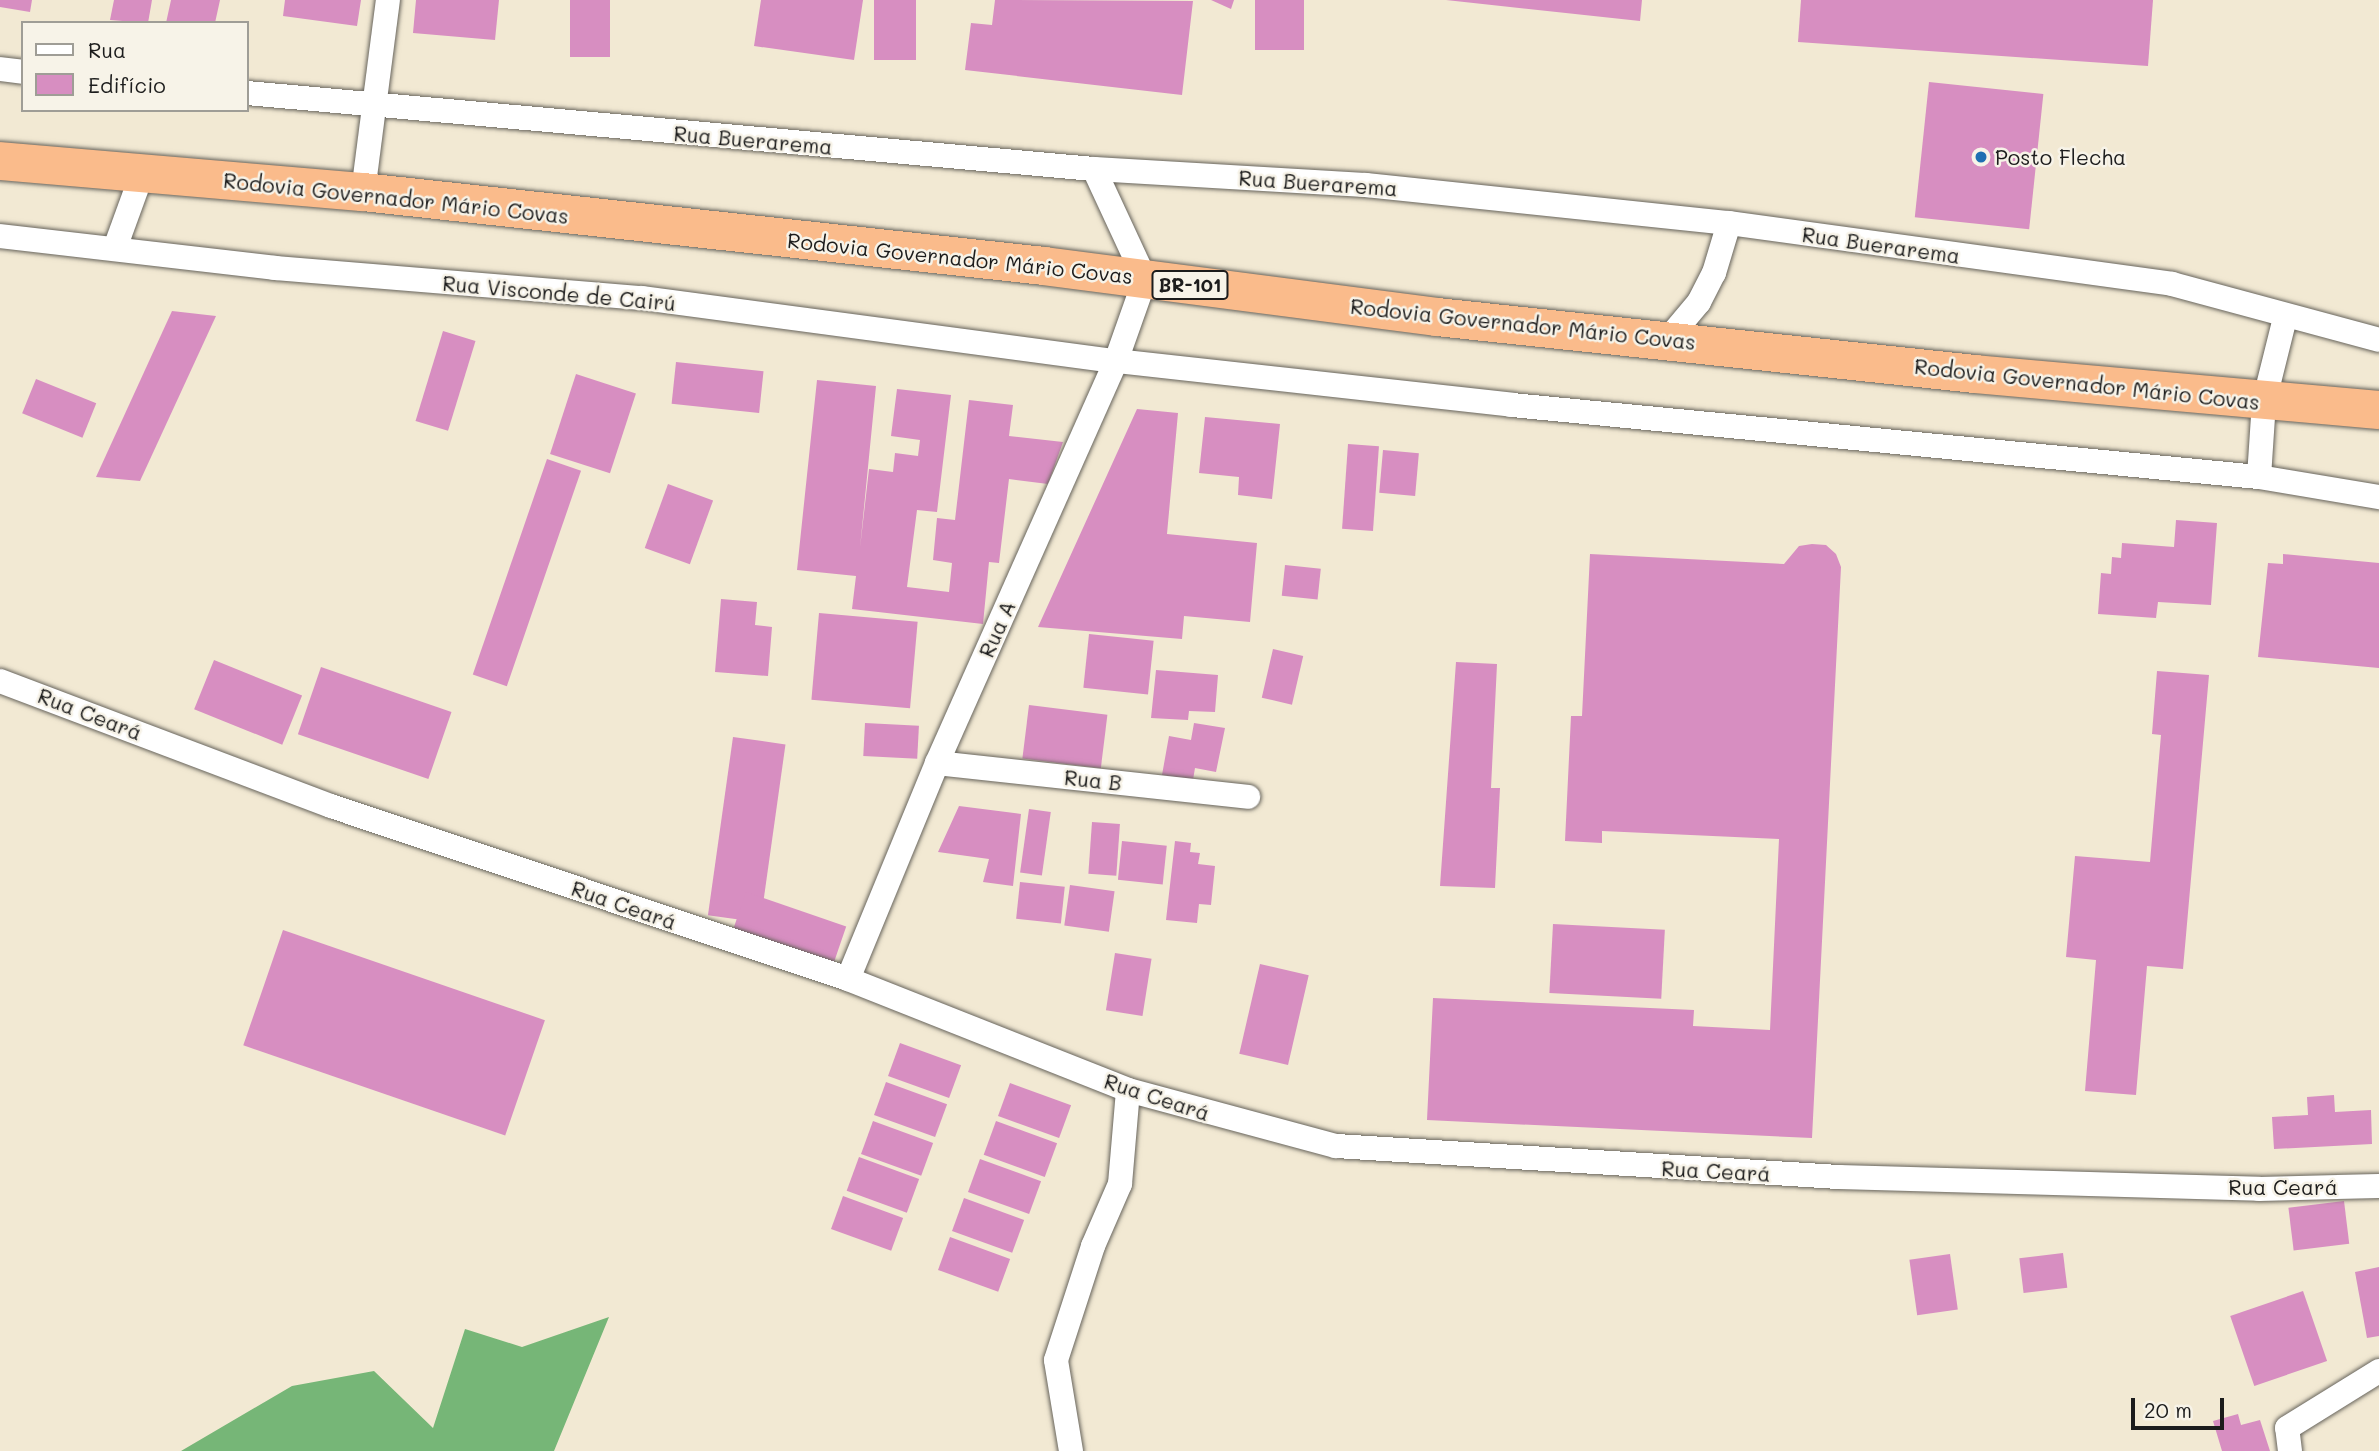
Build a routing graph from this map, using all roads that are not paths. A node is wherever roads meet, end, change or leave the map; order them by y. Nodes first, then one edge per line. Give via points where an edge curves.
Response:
1 (388, 0) edge
2 (0, 69) edge
3 (21, 72) edge
4 (248, 93) edge
5 (374, 106) junction
6 (0, 160) edge
7 (1094, 169) junction
8 (142, 174) junction
9 (362, 192) junction
10 (1728, 223) junction
11 (0, 236) edge
12 (115, 248) junction
13 (1145, 279) junction
14 (2285, 318) junction
15 (1668, 339) junction
16 (2379, 340) edge
17 (1116, 361) junction
18 (2264, 402) junction
19 (2379, 410) edge
20 (2259, 477) junction
21 (2379, 496) edge
22 (0, 681) edge
23 (937, 763) junction
24 (1248, 797) dead end
25 (848, 979) junction
26 (1128, 1090) junction
27 (2379, 1186) edge
28 (2379, 1371) edge
29 (1071, 1451) edge
30 (2290, 1451) edge

1 - 5 street
2 - 3 street
4 - 5 street, Rua Buerarema
5 - 7 street, Rua Buerarema
5 - 9 street
6 - 8 highway, Rodovia Governador Mário Covas / BR-101
7 - 10 street, Rua Buerarema via 1366,185
7 - 13 street
8 - 9 highway, Rodovia Governador Mário Covas / BR-101
8 - 12 street
9 - 13 highway, Rodovia Governador Mário Covas / BR-101
10 - 14 street, Rua Buerarema via 2172,284
10 - 15 street via 1704,292
11 - 12 street, Rua Visconde de Cairú
12 - 17 street, Rua Visconde de Cairú via 275,268 642,298
13 - 15 highway, Rodovia Governador Mário Covas / BR-101 via 1437,317
13 - 17 street, Rua A
14 - 16 street, Rua Buerarema
14 - 18 street
15 - 18 highway, Rodovia Governador Mário Covas / BR-101
17 - 20 street, Rua Visconde de Cairú
17 - 23 street, Rua A
18 - 19 highway, Rodovia Governador Mário Covas / BR-101
18 - 20 street
20 - 21 street, Rua Visconde de Cairú
22 - 25 street, Rua Ceará via 331,806
23 - 24 street, Rua B
23 - 25 street, Rua A
25 - 26 street, Rua Ceará
26 - 27 street, Rua Ceará via 1336,1146 1469,1158 1839,1177 2259,1189
26 - 29 street via 1120,1184 1093,1246 1056,1360
28 - 30 street via 2287,1428

